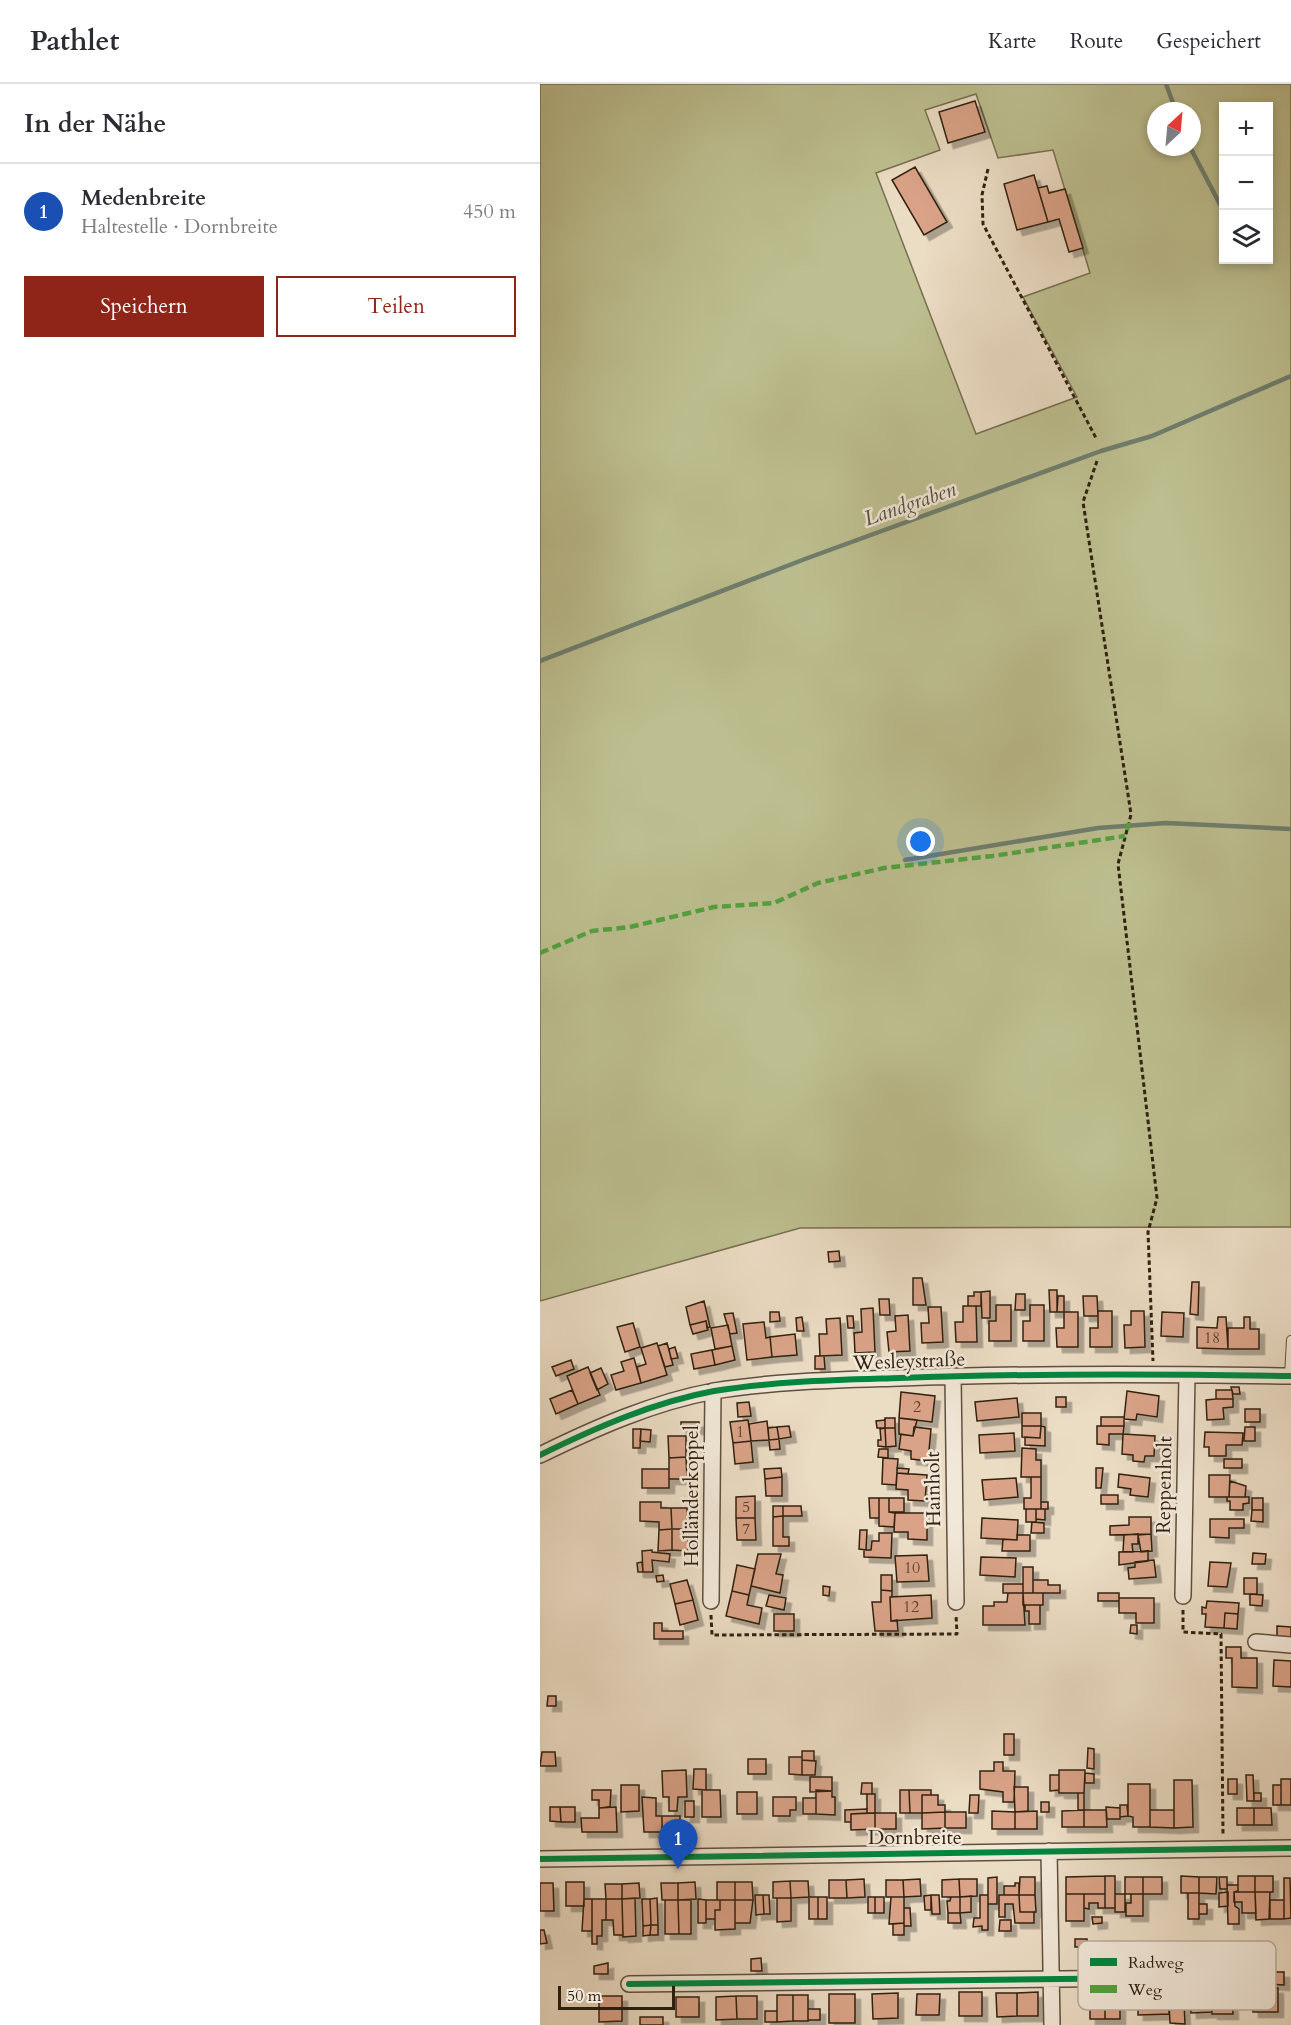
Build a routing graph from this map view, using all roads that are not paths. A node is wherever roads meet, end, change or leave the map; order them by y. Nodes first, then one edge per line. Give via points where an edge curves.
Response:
1 (1291, 1340) edge
2 (1187, 1375) junction
3 (953, 1376) junction
4 (1290, 1376) edge
5 (713, 1391) junction
6 (540, 1455) edge
7 (1183, 1596) road end
8 (711, 1601) road end
9 (956, 1602) road end
10 (1256, 1642) dead end
11 (1291, 1645) edge
12 (1291, 1848) edge
13 (1049, 1851) junction
14 (540, 1859) edge
15 (1052, 1979) junction
16 (1078, 1979) edge
17 (629, 1984) dead end
18 (1052, 2025) edge

1 - 4 lane
2 - 3 street, Wesleystraße
2 - 4 street, Wesleystraße
2 - 7 street, Reppenholt
3 - 5 street, Wesleystraße via 777,1383
3 - 9 street, Hainholt
5 - 6 street, Wesleystraße via 619,1419
5 - 8 street, Holländerkoppel
10 - 11 street
12 - 13 street, Dornbreite
13 - 14 street, Dornbreite
13 - 15 street
15 - 16 street
15 - 17 street
15 - 18 street

